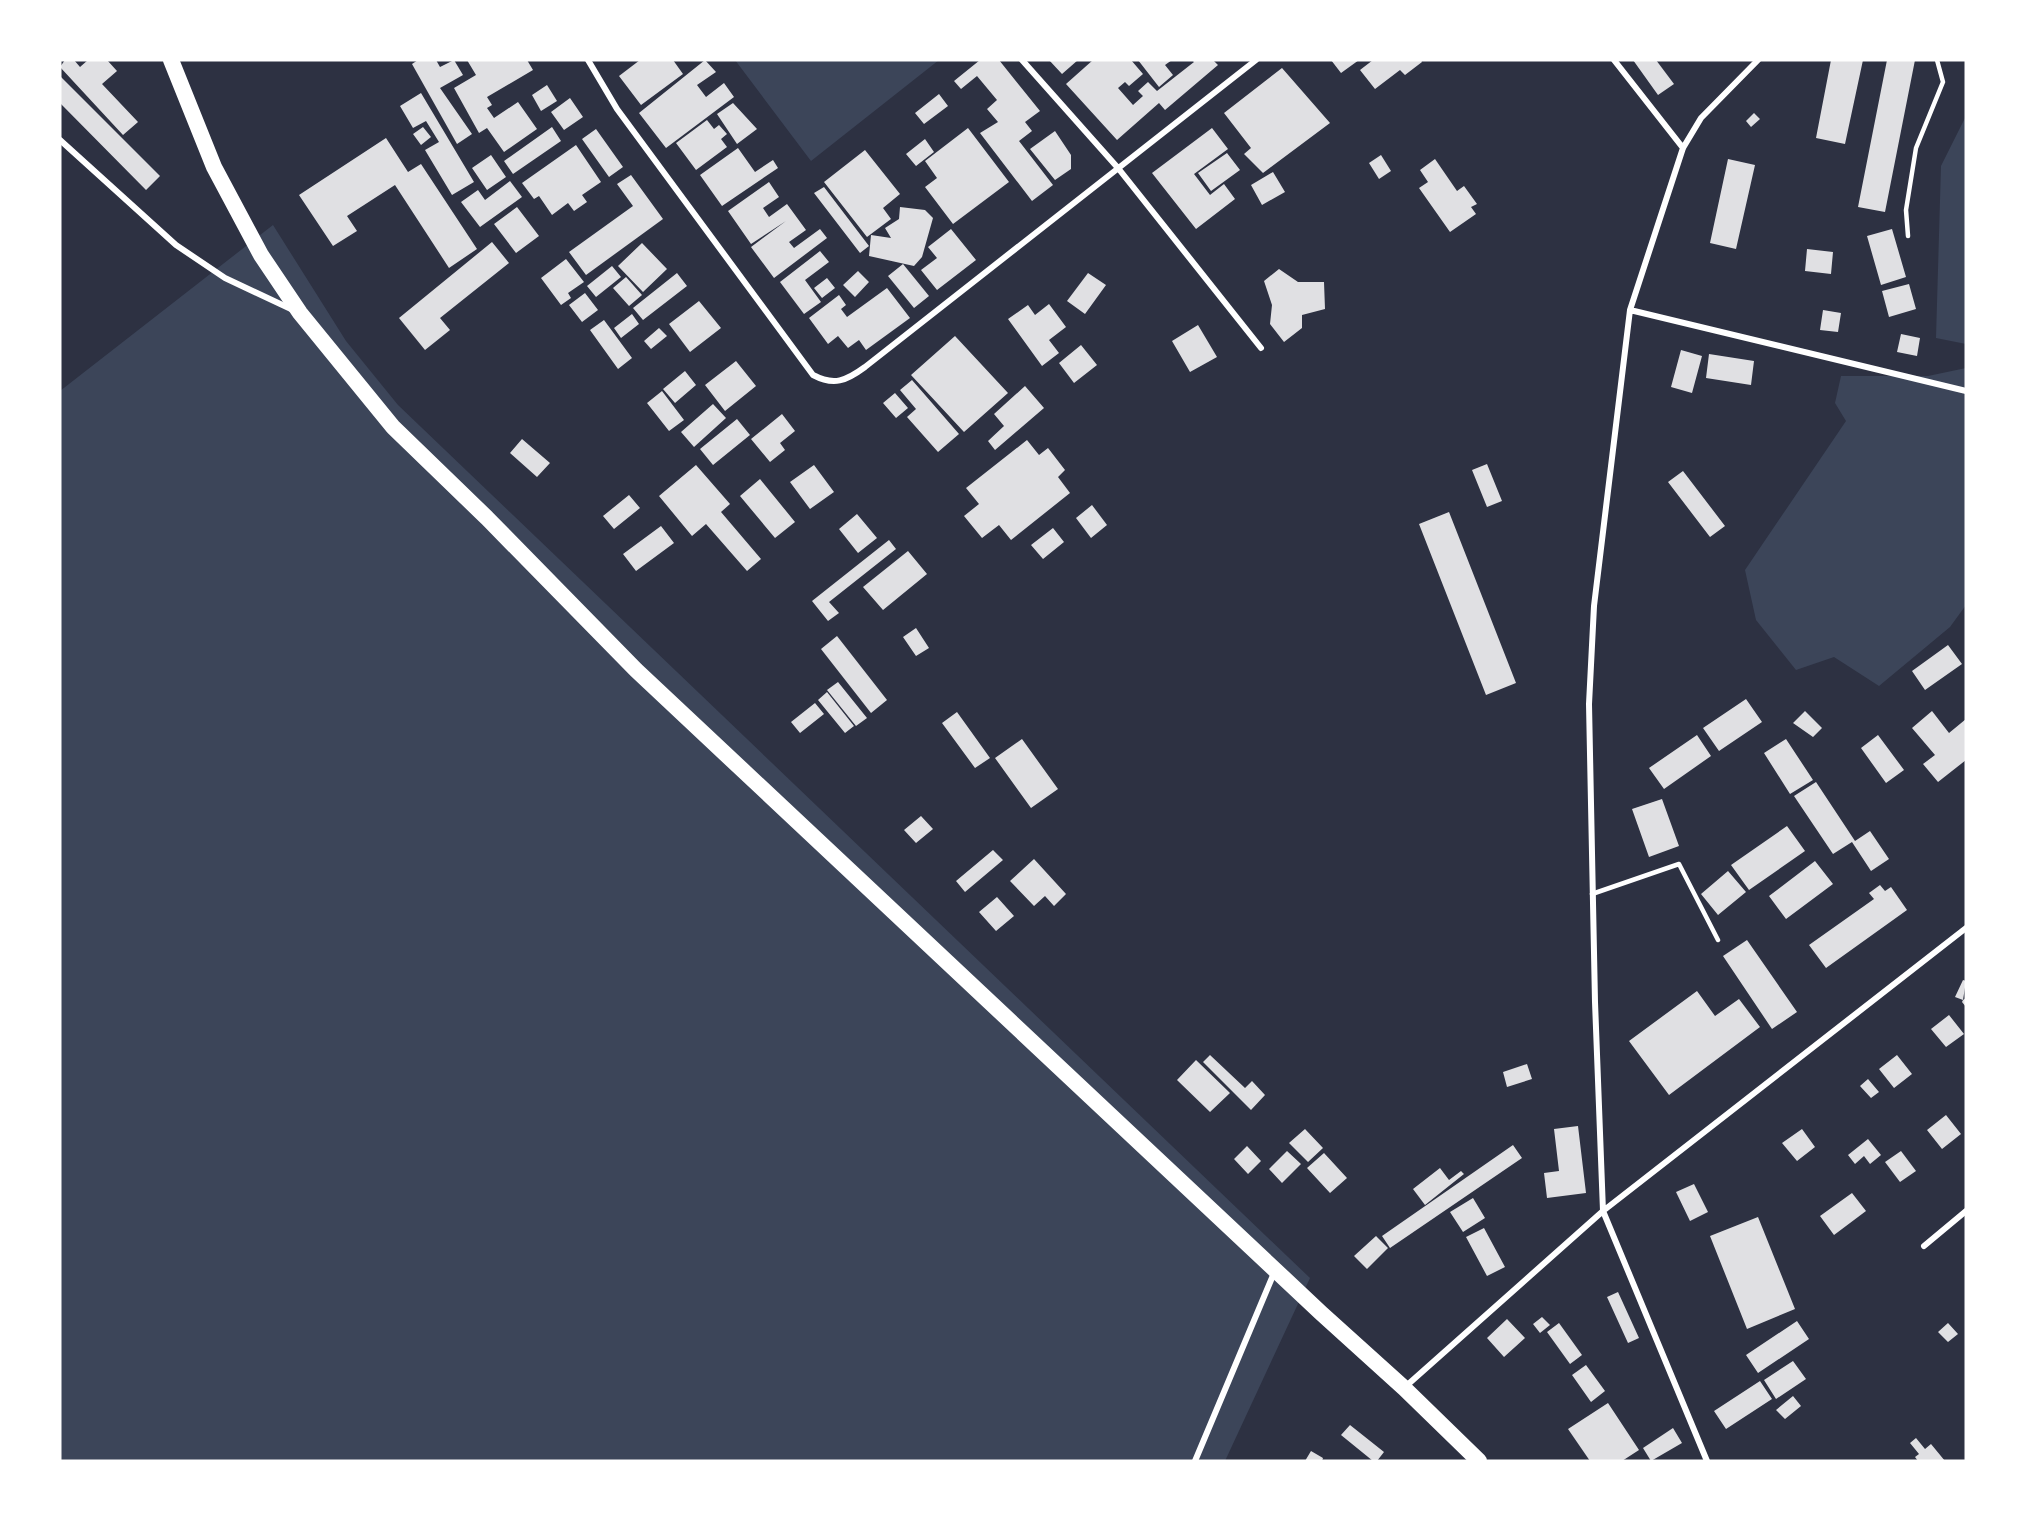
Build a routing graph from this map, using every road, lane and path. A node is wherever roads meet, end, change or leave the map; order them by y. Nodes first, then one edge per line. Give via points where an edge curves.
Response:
1 (171, 60) edge
2 (588, 60) edge
3 (1022, 60) edge
4 (1256, 60) edge
5 (1614, 60) edge
6 (1758, 60) edge
7 (1938, 60) edge
8 (60, 140) edge
9 (1683, 148) junction
10 (1118, 168) junction
11 (1908, 236) dead end
12 (1630, 310) junction
13 (300, 313) junction
14 (1261, 348) dead end
15 (1966, 391) edge
16 (1592, 894) junction
17 (1966, 928) edge
18 (1718, 940) dead end
19 (1603, 1211) junction
20 (1966, 1211) edge
21 (1924, 1246) dead end
22 (1276, 1270) junction
23 (1404, 1388) junction
24 (1195, 1461) edge
25 (1479, 1461) edge
26 (1707, 1461) edge

1 - 13 highway via 214,167 261,255
2 - 10 street via 617,109 813,375 825,381 851,377
3 - 10 street
4 - 10 street
5 - 9 street
6 - 9 street via 1701,118
7 - 11 lane via 1943,82 1916,148 1906,210
8 - 13 street via 176,245 225,278
9 - 12 street
10 - 14 street
12 - 15 street
12 - 16 street via 1594,606 1589,704
13 - 22 highway via 393,427 636,670
16 - 18 lane via 1679,864
16 - 19 street
17 - 19 street
19 - 23 street
19 - 26 street
20 - 21 street
22 - 23 highway
22 - 24 street
23 - 25 highway

